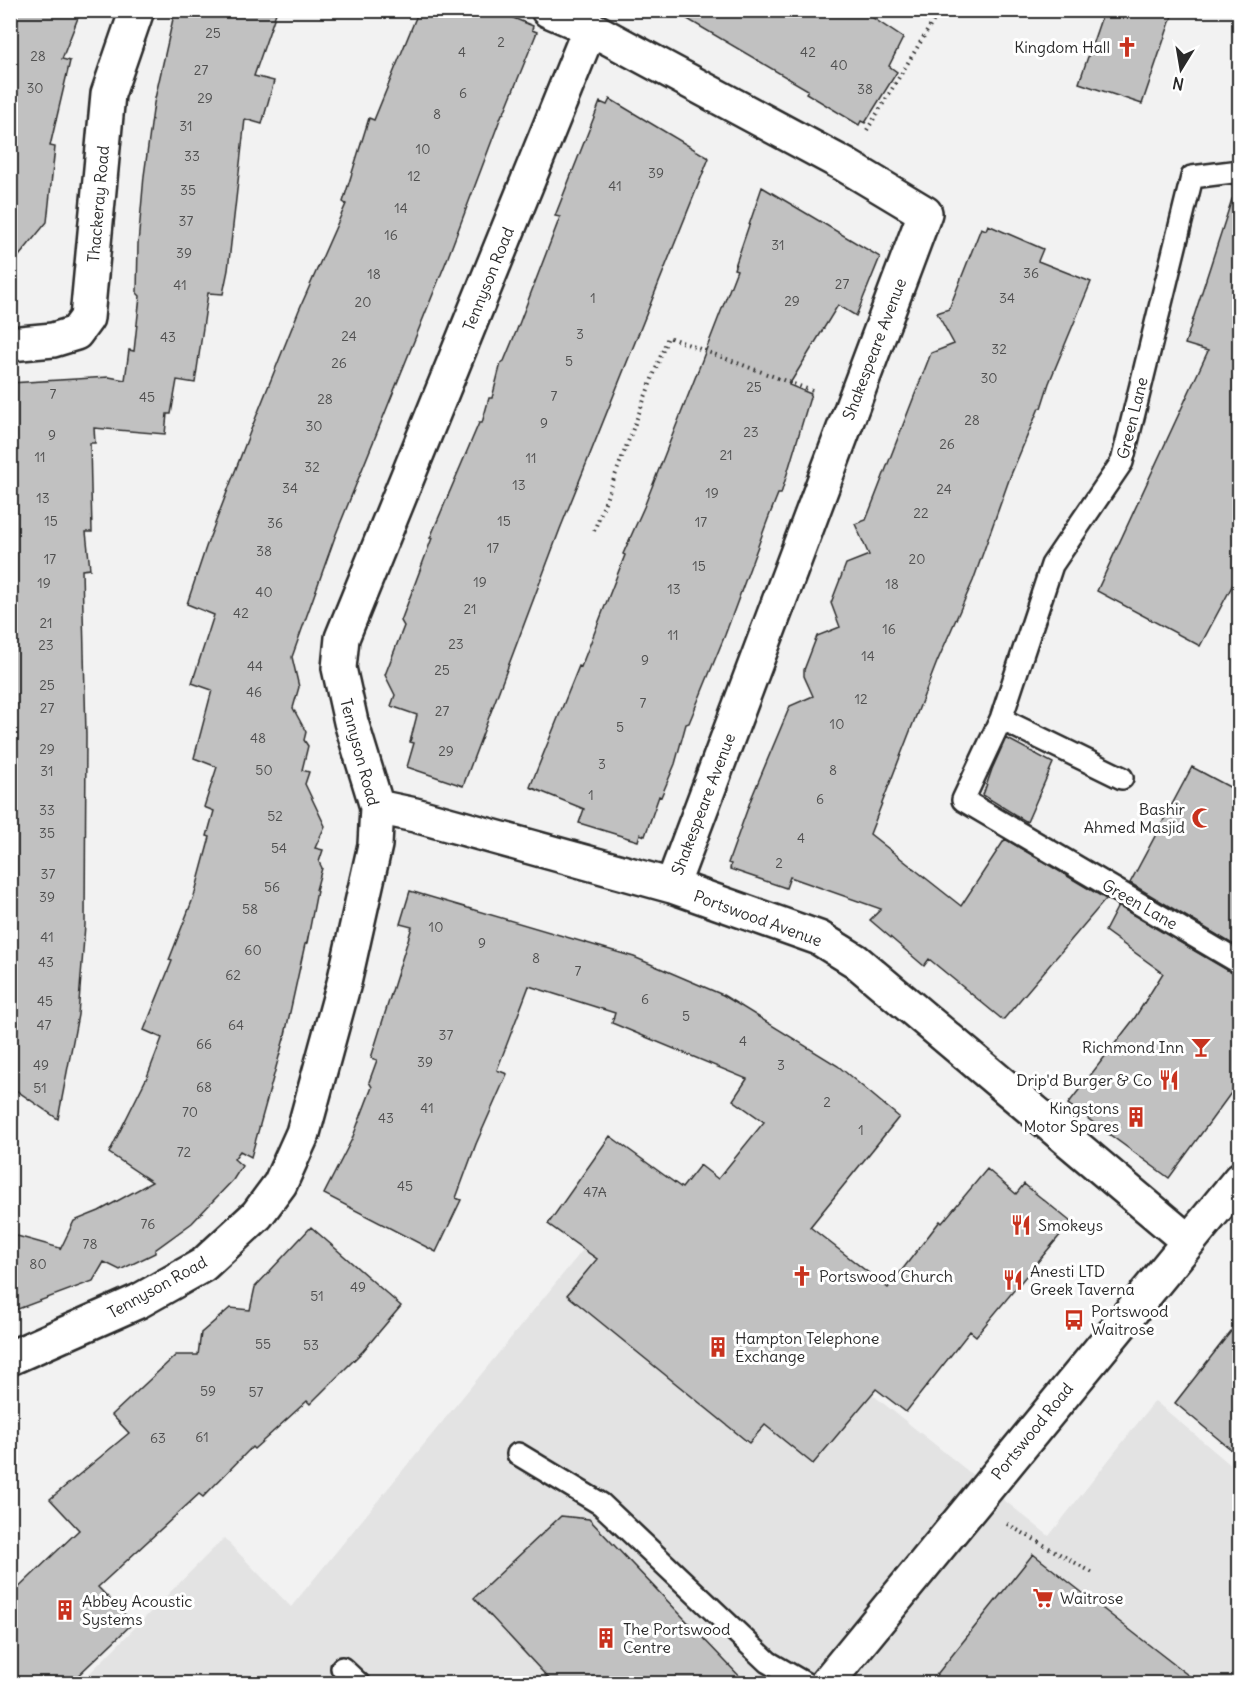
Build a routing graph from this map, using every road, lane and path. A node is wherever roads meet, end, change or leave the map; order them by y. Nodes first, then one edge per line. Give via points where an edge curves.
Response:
1 (137, 10) edge
2 (548, 10) edge
3 (940, 10) edge
4 (590, 28) junction
5 (845, 165) junction
6 (1239, 171) edge
7 (10, 344) edge
8 (853, 406) junction
9 (594, 531) dead end
10 (1001, 719) junction
11 (1122, 778) dead end
12 (377, 807) junction
13 (672, 886) junction
14 (1239, 963) edge
15 (1235, 1193) edge
16 (1188, 1241) junction
17 (10, 1358) edge
18 (518, 1454) dead end
19 (972, 1504) junction
20 (1095, 1574) dead end
21 (342, 1668) dead end
22 (359, 1683) edge
23 (806, 1683) edge
24 (826, 1683) edge

1 - 7 street, Thackeray Road via 108,94 87,318 76,333 53,340
2 - 4 street, Shakespeare Avenue
3 - 5 path
4 - 5 street, Shakespeare Avenue
4 - 12 street, Tennyson Road via 342,638 339,668
5 - 8 street, Shakespeare Avenue via 925,213
6 - 10 lane, Green Lane via 1192,177 1122,462 1052,565
8 - 9 path via 668,337
8 - 13 street, Shakespeare Avenue
10 - 11 lane
10 - 14 lane, Green Lane via 963,800
12 - 13 street, Portswood Avenue
12 - 17 street, Tennyson Road via 375,845 344,983 303,1133 280,1184 257,1215 203,1265 139,1301
13 - 16 street, Portswood Avenue via 819,938 856,961
15 - 16 street, Portswood Road
16 - 19 street, Portswood Road
18 - 23 lane via 601,1504 768,1662
19 - 20 path
19 - 24 street, Portswood Road
21 - 22 lane

